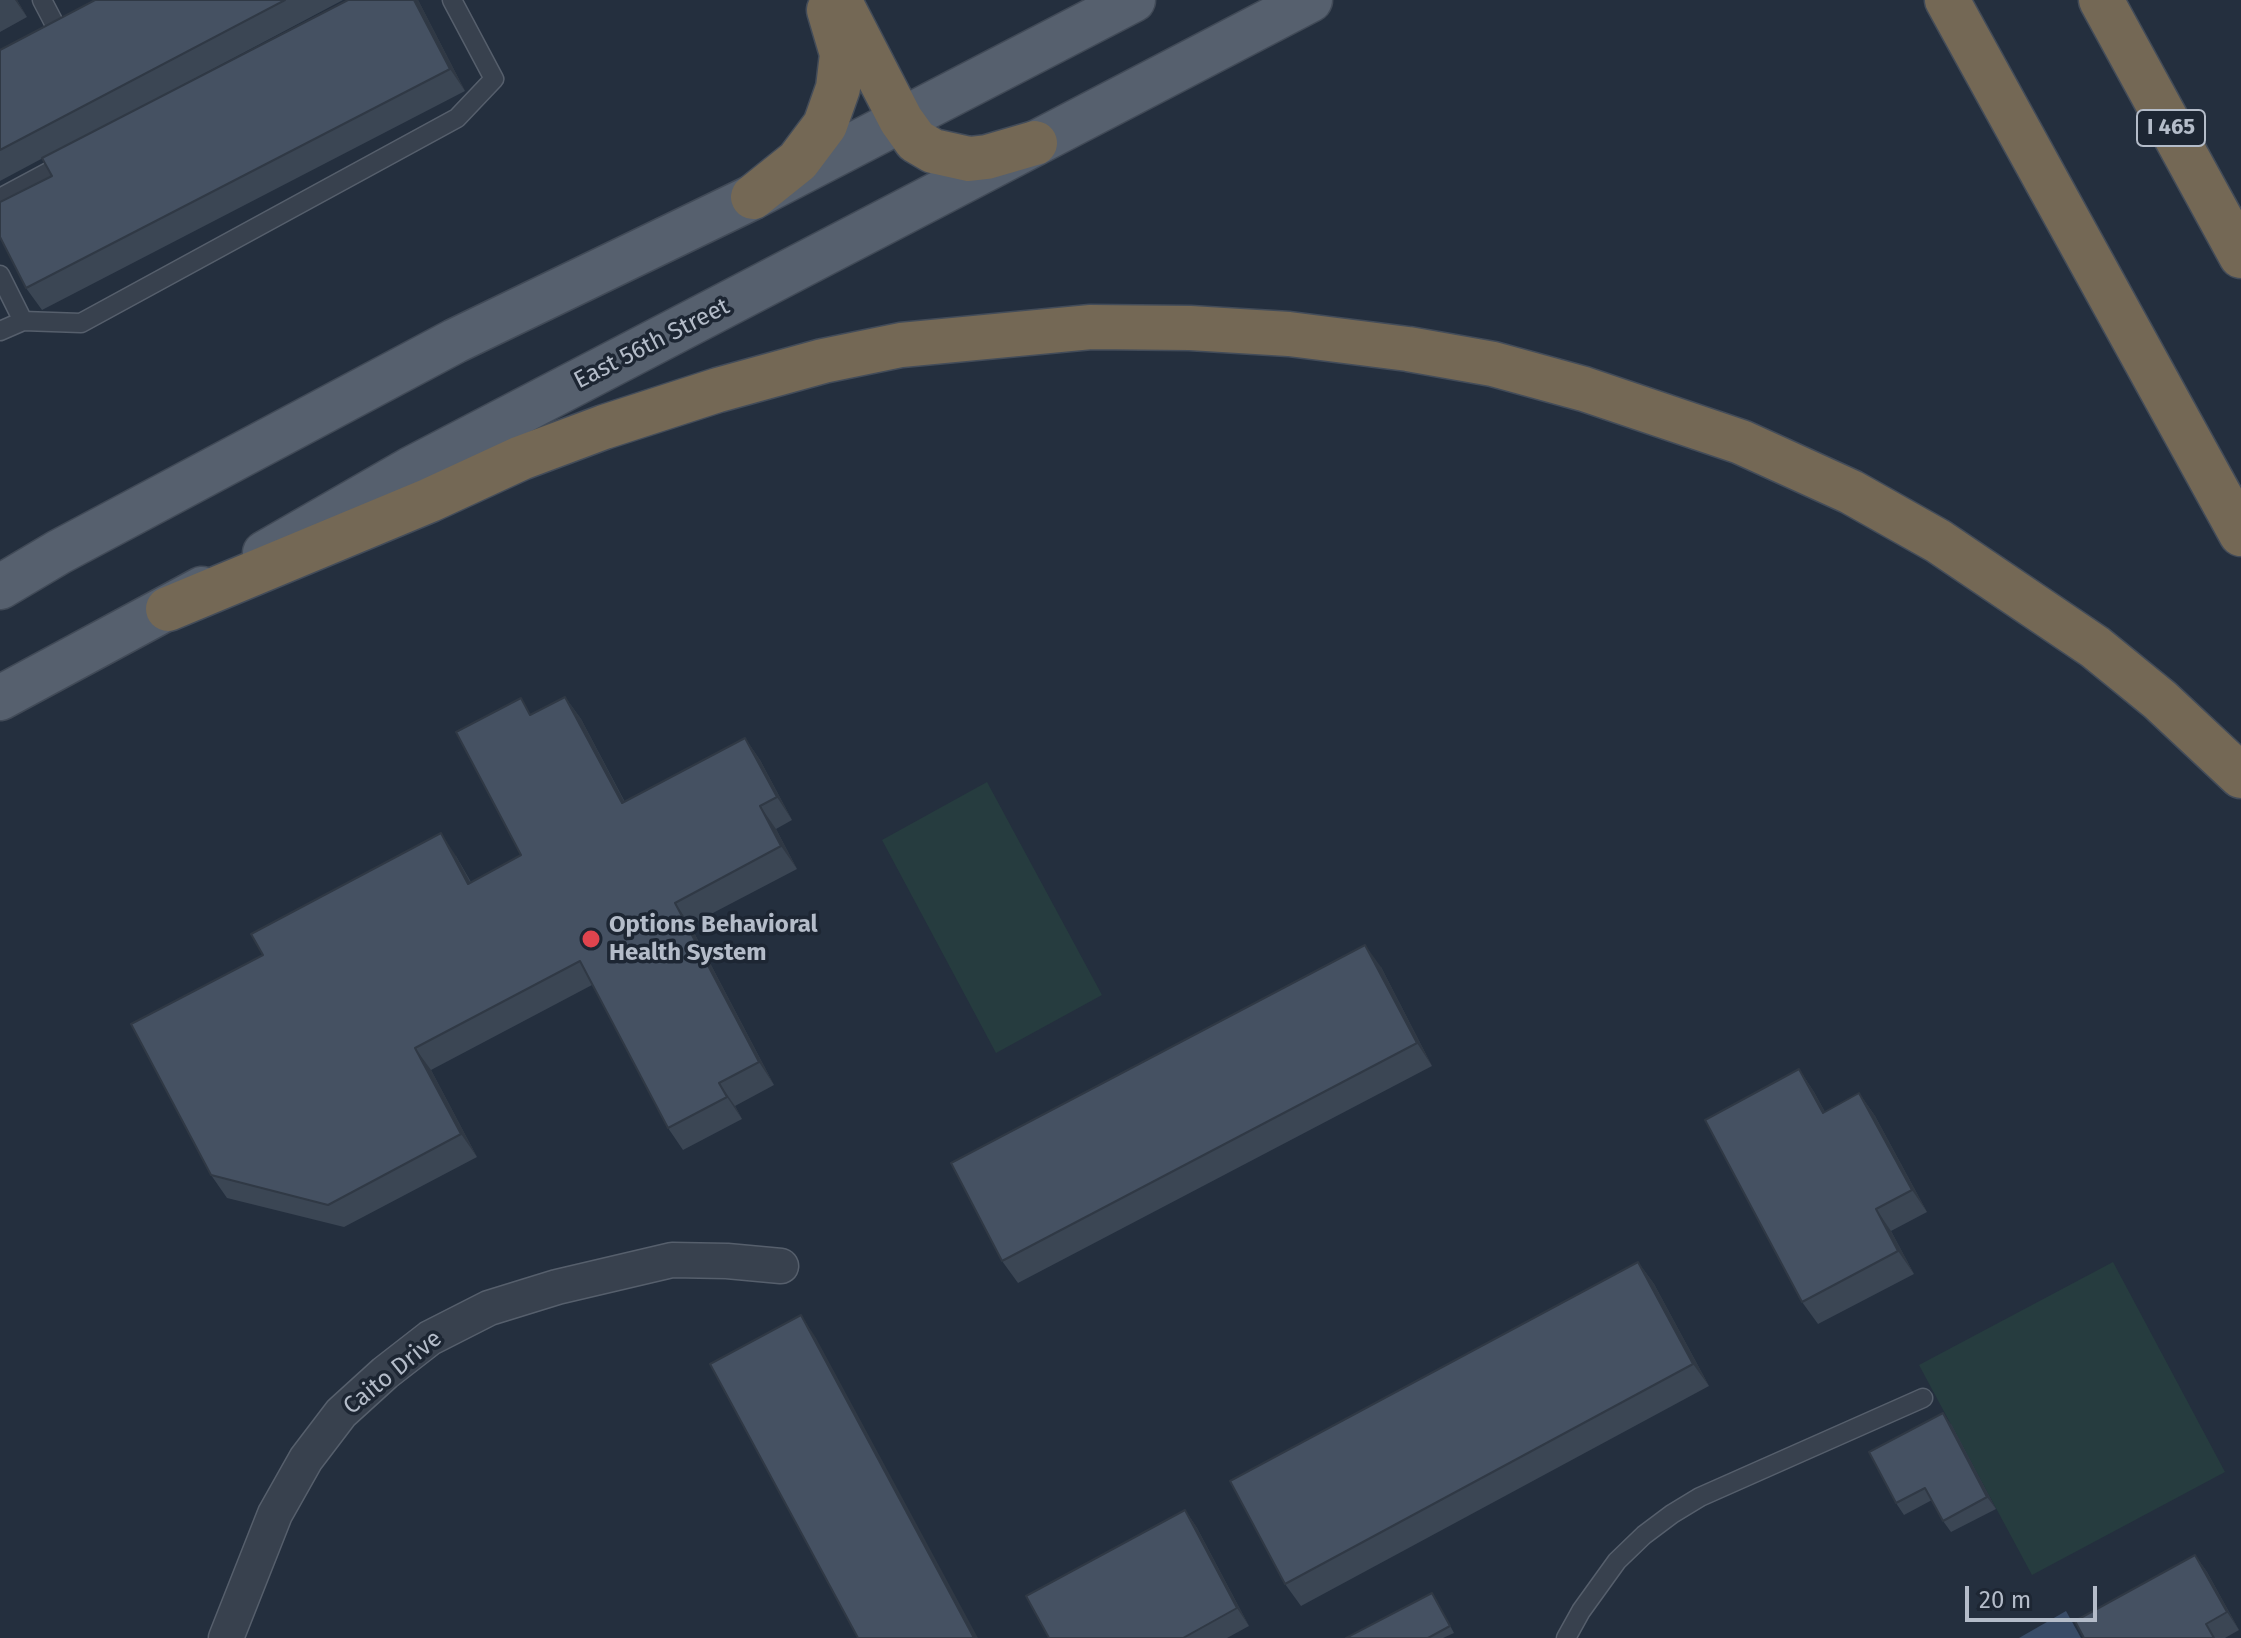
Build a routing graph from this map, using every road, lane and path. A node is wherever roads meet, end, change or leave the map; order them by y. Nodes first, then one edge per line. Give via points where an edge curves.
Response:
1 (42, 0) edge
2 (452, 0) edge
3 (827, 0) edge
4 (839, 0) edge
5 (1133, 0) edge
6 (1310, 0) edge
7 (1947, 0) edge
8 (2101, 0) edge
9 (54, 23) edge
10 (901, 120) junction
11 (1035, 143) junction
12 (83, 154) edge
13 (753, 197) junction
14 (0, 198) edge
15 (2241, 256) edge
16 (0, 275) edge
17 (23, 321) junction
18 (0, 331) edge
19 (2241, 534) edge
20 (3, 577) edge
21 (168, 609) junction
22 (0, 698) edge
23 (2241, 776) edge
24 (781, 1266) dead end
25 (1923, 1398) dead end
26 (226, 1638) edge
27 (1566, 1638) edge

1 - 9 lane
2 - 17 lane via 494,79 457,118 81,323
3 - 13 highway via 842,54 838,88 825,125 798,161
4 - 10 highway
5 - 10 main road
6 - 11 main road, East 56th Street
7 - 19 highway
8 - 15 highway, I 465
10 - 11 highway via 916,141 952,157 987,157
10 - 13 main road
11 - 21 main road, East 56th Street via 411,469
12 - 14 lane
13 - 20 main road via 455,341
16 - 17 lane
17 - 18 lane
21 - 22 main road, East 56th Street
21 - 23 highway via 521,458 718,390 823,361 901,345 1091,327 1289,334 1493,364 1584,389 1741,442 1851,492 1938,541 2095,647
24 - 26 street, Caito Drive via 672,1260 489,1308 430,1338 341,1413 306,1459 275,1514
25 - 27 lane via 1672,1514 1617,1561

